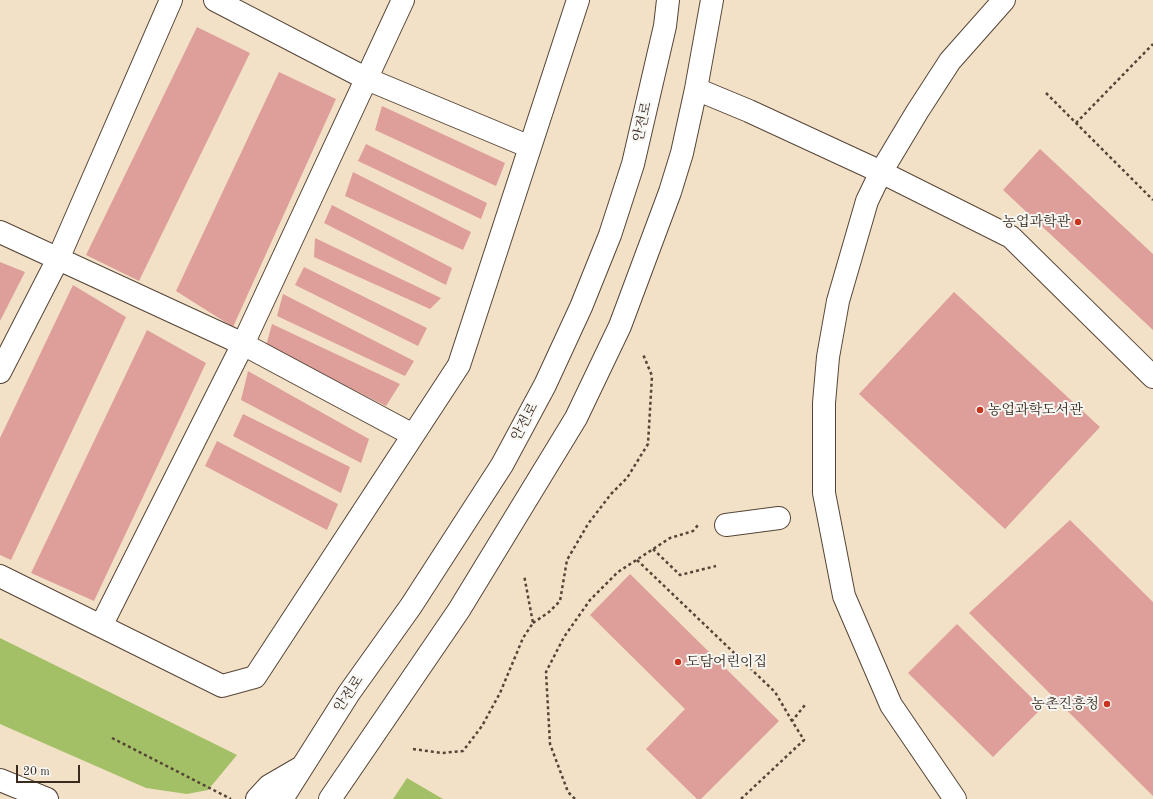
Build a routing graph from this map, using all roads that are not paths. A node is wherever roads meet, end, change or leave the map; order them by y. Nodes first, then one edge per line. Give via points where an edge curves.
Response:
1 (172, 0) edge
2 (215, 0) edge
3 (403, 0) edge
4 (578, 0) edge
5 (668, 0) edge
6 (712, 0) edge
7 (1004, 0) edge
8 (368, 79) junction
9 (696, 89) junction
10 (530, 147) junction
11 (881, 172) junction
12 (0, 232) edge
13 (58, 259) junction
14 (243, 344) junction
15 (0, 372) edge
16 (1153, 377) edge
17 (413, 435) junction
18 (779, 518) dead end
19 (726, 525) dead end
20 (0, 576) edge
21 (101, 626) junction
22 (303, 767) junction
23 (0, 780) edge
24 (336, 794) edge
25 (47, 799) edge
26 (257, 799) edge
27 (282, 799) edge
28 (955, 799) edge

1 - 13 street
2 - 8 street
3 - 8 street
4 - 10 street
5 - 22 street, 안전로 via 665,26 633,164 622,200 584,300 545,385 502,465 411,606 349,693
6 - 9 street
7 - 11 street via 950,61
8 - 10 street
8 - 14 street
9 - 11 street
9 - 24 street via 682,153 670,192 620,326 576,418 459,610
10 - 17 street via 459,365
11 - 16 street via 1011,237
11 - 28 street via 867,201 838,301 828,357 824,403 824,493 844,596 891,704
12 - 13 street
13 - 14 street
13 - 15 street
14 - 17 street
14 - 21 street
17 - 21 street via 255,677 222,686
18 - 19 street
20 - 21 street
22 - 26 street via 269,786
22 - 27 street, 안전로
23 - 25 street

